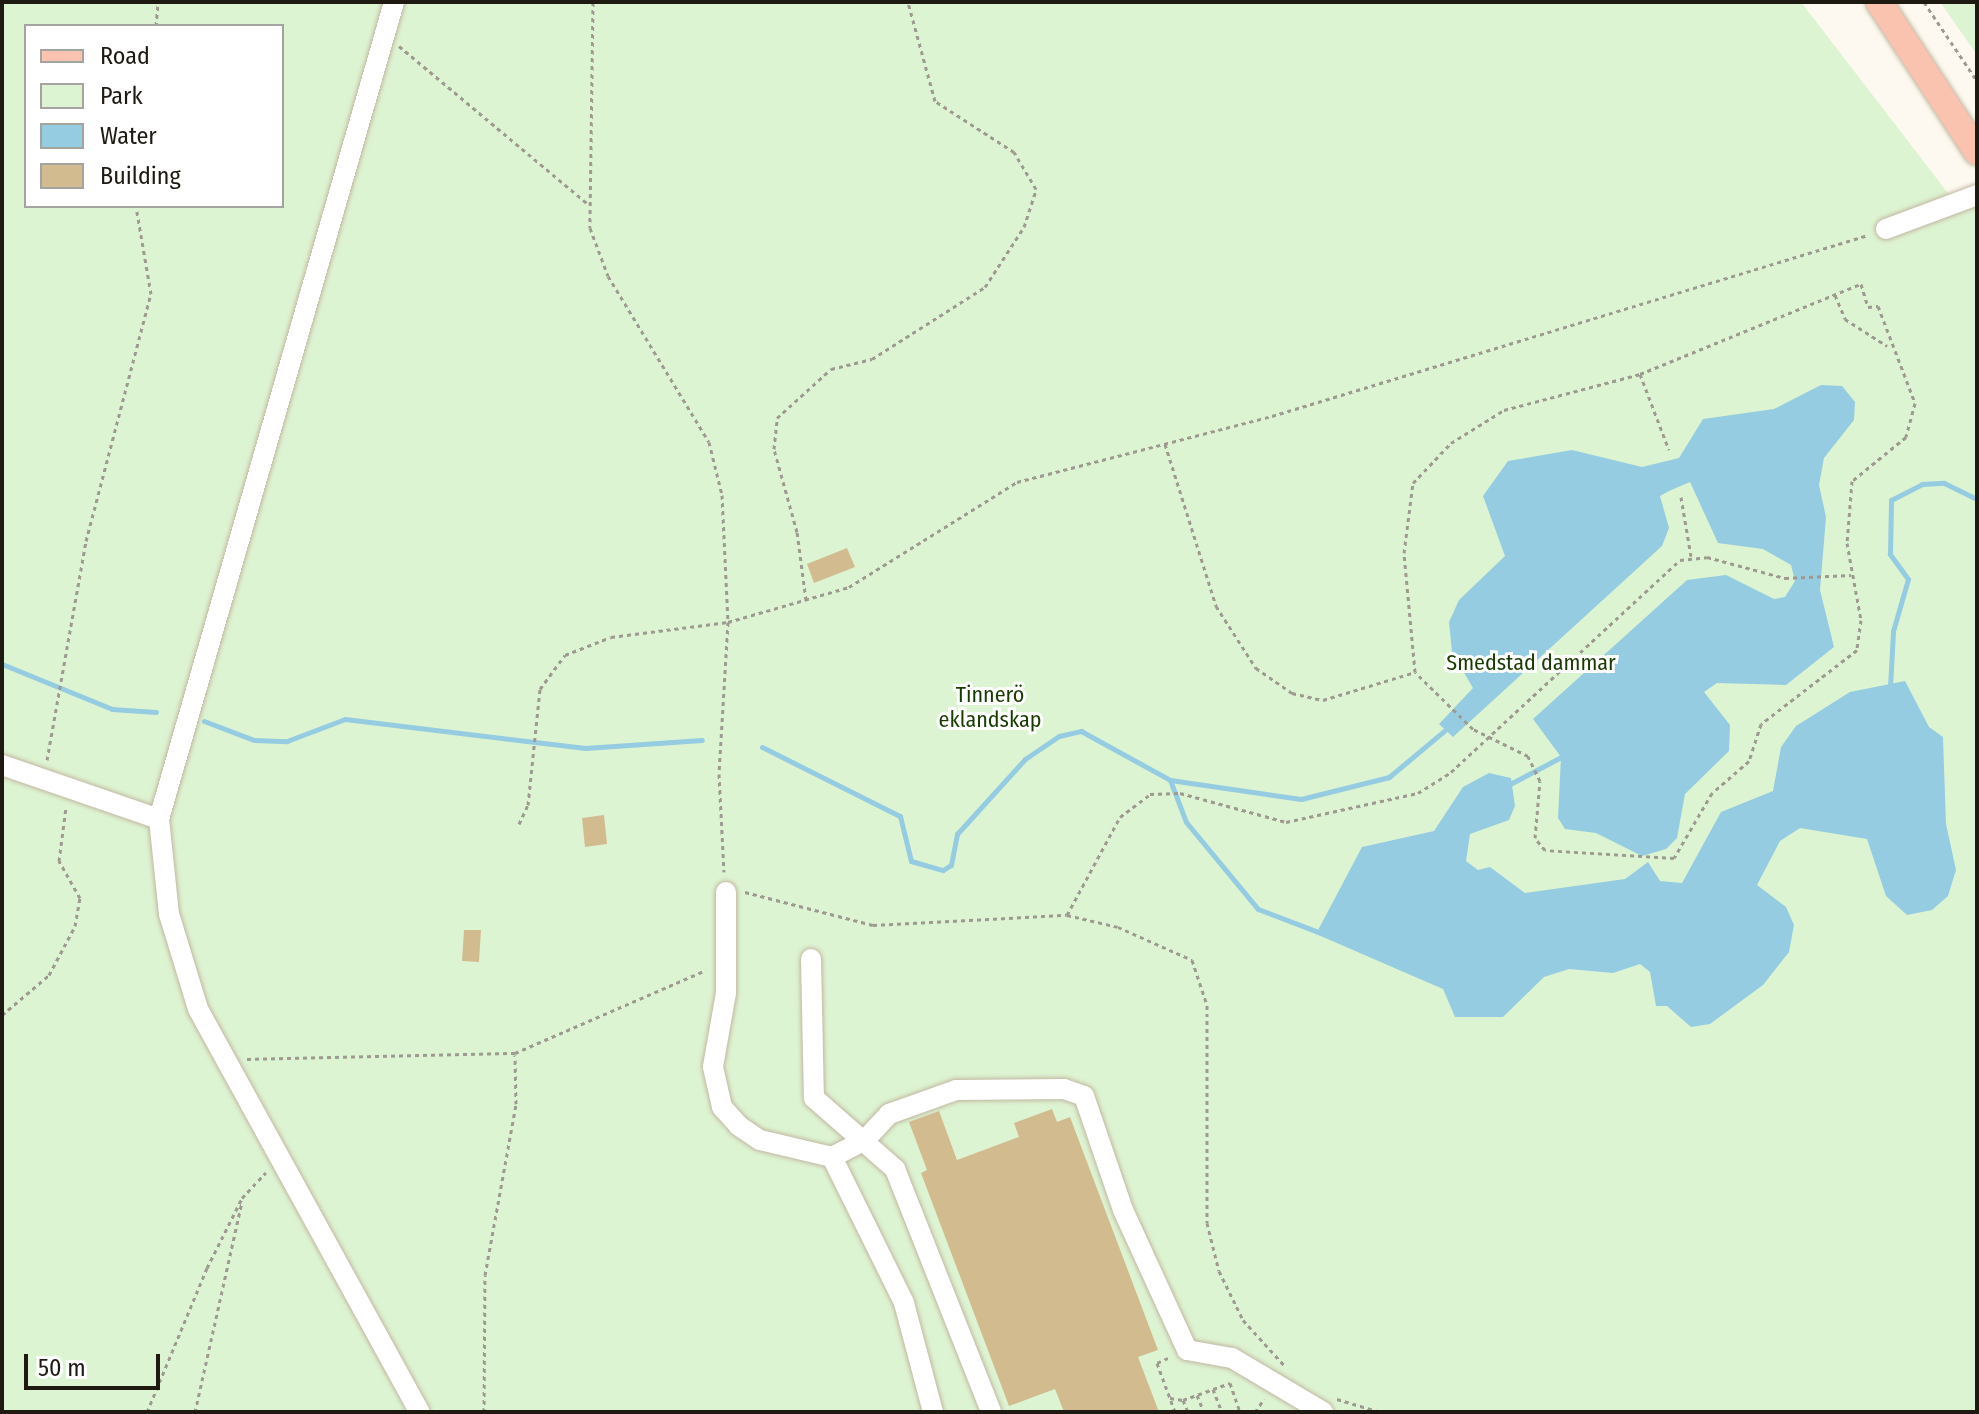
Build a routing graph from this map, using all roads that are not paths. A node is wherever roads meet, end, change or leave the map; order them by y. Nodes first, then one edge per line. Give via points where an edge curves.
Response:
1 (394, 2) edge
2 (1879, 2) edge
3 (1977, 152) edge
4 (1977, 195) edge
5 (1886, 229) road end
6 (2, 765) edge
7 (159, 819) junction
8 (726, 892) road end
9 (811, 959) dead end
10 (864, 1141) junction
11 (832, 1157) junction
12 (1318, 1407) edge
13 (420, 1412) edge
14 (933, 1412) edge
15 (991, 1412) edge

1 - 7 street
2 - 3 main road
4 - 5 street
6 - 7 street
7 - 13 street via 179,958 227,1060
8 - 11 street via 727,961 713,1067 722,1107 760,1140
9 - 10 street via 810,1085 827,1113
10 - 11 street
10 - 12 street via 889,1114 956,1090 1064,1089 1084,1096 1123,1210 1187,1350 1232,1358
10 - 15 street via 895,1169
11 - 14 street via 904,1303

